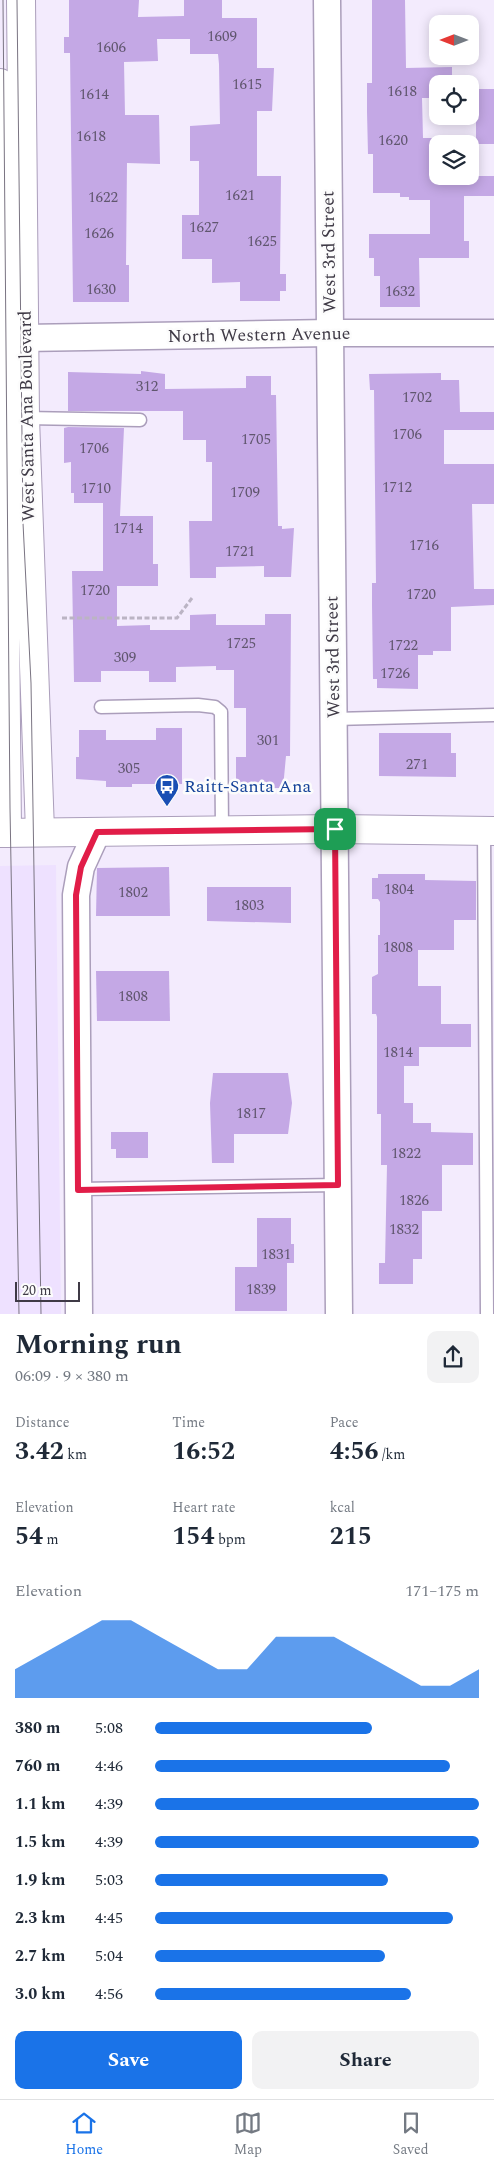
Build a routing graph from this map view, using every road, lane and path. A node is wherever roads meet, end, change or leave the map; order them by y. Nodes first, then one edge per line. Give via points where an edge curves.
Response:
1 (21, 0) edge
2 (327, 0) edge
3 (0, 83) edge
4 (330, 333) junction
5 (494, 333) edge
6 (9, 339) edge
7 (25, 418) junction
8 (140, 420) dead end
9 (192, 598) dead end
10 (62, 618) dead end
11 (100, 706) dead end
12 (494, 715) edge
13 (334, 719) junction
14 (335, 829) junction
15 (222, 830) junction
16 (40, 831) junction
17 (489, 831) edge
18 (97, 832) junction
19 (3, 833) edge
20 (338, 1185) junction
21 (78, 1190) junction
22 (79, 1314) edge
23 (339, 1314) edge
24 (486, 1314) edge

1 - 6 main road, West Santa Ana Boulevard
2 - 4 street, West 3rd Street
3 - 6 main road, West Santa Ana Boulevard
4 - 5 street, North Western Avenue
4 - 6 street, North Western Avenue
4 - 13 street, West 3rd Street
6 - 7 main road, West Santa Ana Boulevard
6 - 19 main road, West Santa Ana Boulevard
7 - 8 lane
7 - 16 main road, West Santa Ana Boulevard
9 - 10 path via 177,618
11 - 15 lane via 198,705 215,706 221,712
12 - 13 lane
13 - 14 street, West 3rd Street
14 - 15 main road
14 - 17 main road
14 - 20 street, West 3rd Street
15 - 18 main road
16 - 18 main road
16 - 19 main road
17 - 24 lane
18 - 21 street via 81,867 76,895
20 - 21 lane
20 - 23 street, West 3rd Street
21 - 22 street

